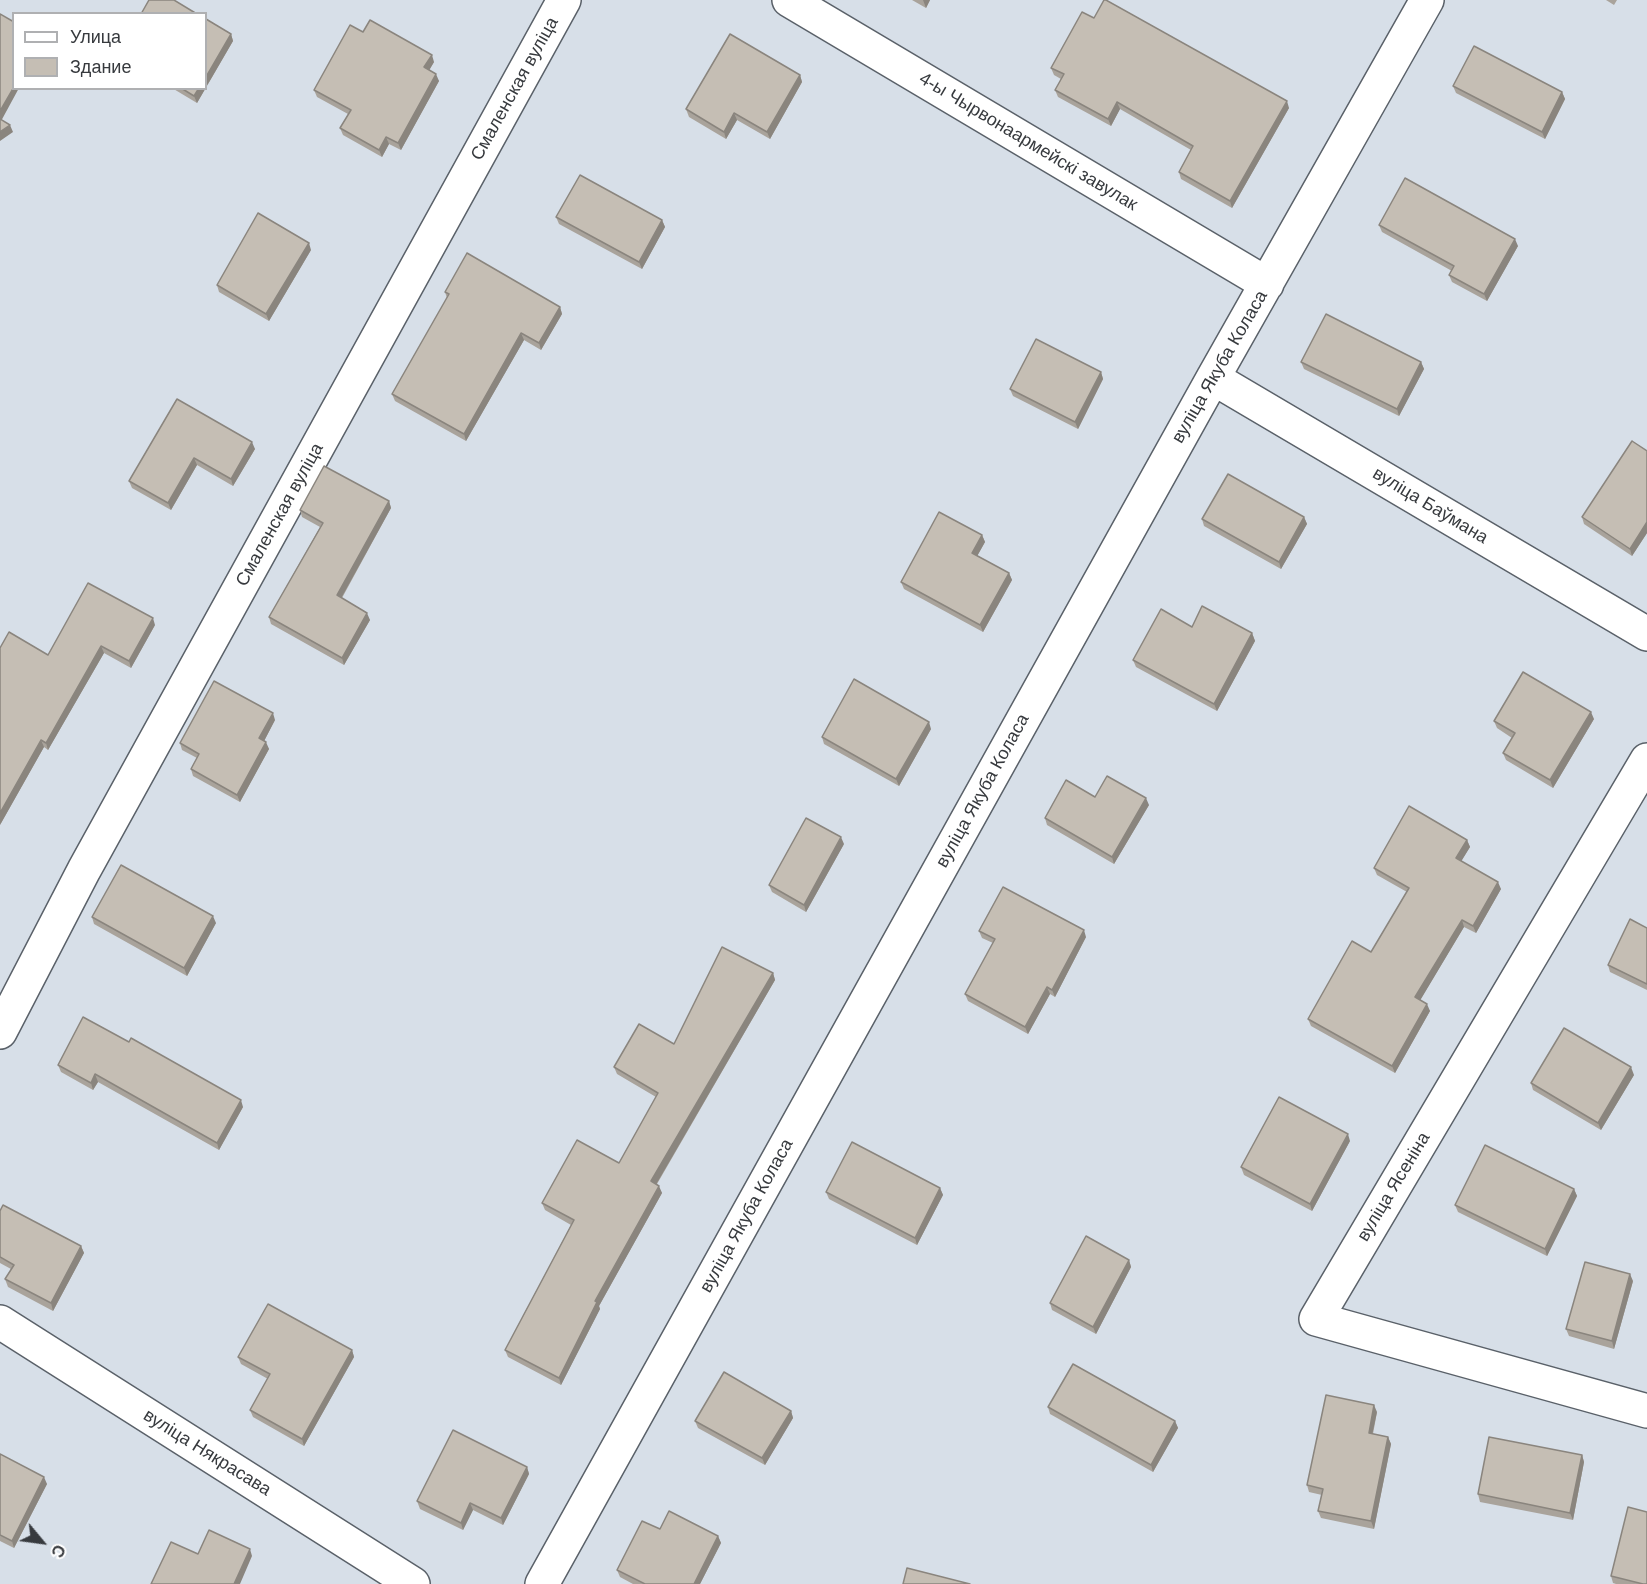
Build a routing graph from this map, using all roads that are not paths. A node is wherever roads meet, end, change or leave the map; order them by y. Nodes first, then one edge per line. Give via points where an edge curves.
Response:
1 (564, 0) edge
2 (789, 0) edge
3 (1426, 0) edge
4 (1267, 284) junction
5 (1213, 378) junction
6 (1647, 634) edge
7 (1647, 760) edge
8 (0, 1032) edge
9 (0, 1322) edge
10 (1647, 1411) edge
11 (413, 1584) edge
12 (542, 1584) edge

1 - 8 street, Смаленская вуліца via 90,860
2 - 4 street, 4-ы Чырвонаармейскі завулак
3 - 4 street, вуліца Якуба Коласа
4 - 5 street, вуліца Якуба Коласа
5 - 6 street, вуліца Баўмана
5 - 12 street, вуліца Якуба Коласа
7 - 10 street, вуліца Ясеніна via 1316,1319
9 - 11 street, вуліца Някрасава

